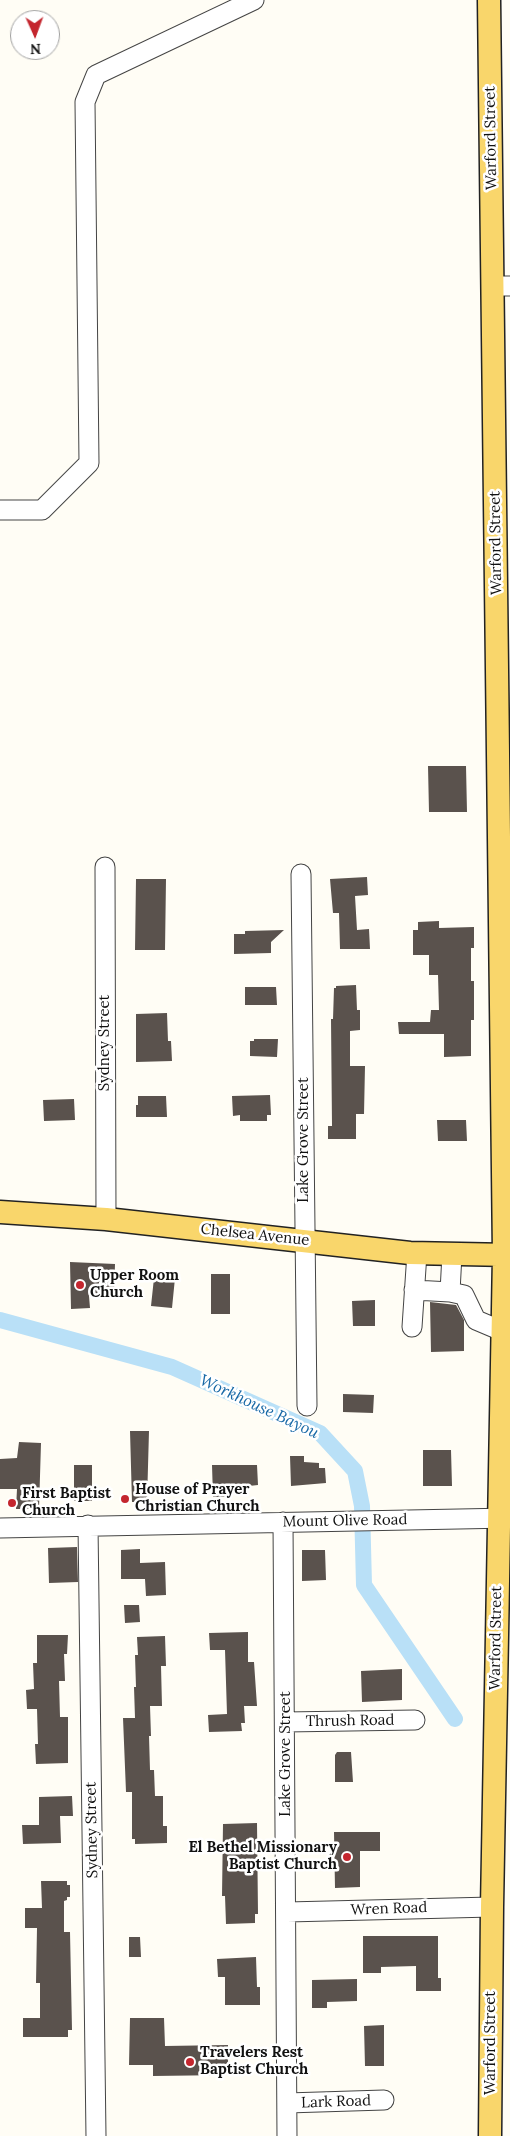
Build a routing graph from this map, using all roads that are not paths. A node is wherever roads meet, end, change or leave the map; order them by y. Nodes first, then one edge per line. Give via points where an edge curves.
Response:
1 (254, 0) edge
2 (489, 0) edge
3 (501, 286) edge
4 (0, 510) edge
5 (504, 758) edge
6 (105, 866) dead end
7 (302, 874) dead end
8 (506, 986) edge
9 (0, 1212) edge
10 (106, 1220) junction
11 (304, 1241) junction
12 (417, 1253) junction
13 (452, 1254) junction
14 (507, 1255) edge
15 (414, 1290) junction
16 (450, 1292) junction
17 (412, 1327) dead end
18 (502, 1331) junction
19 (307, 1406) dead end
20 (504, 1518) edge
21 (283, 1522) junction
22 (88, 1525) junction
23 (0, 1528) edge
24 (415, 1720) dead end
25 (285, 1722) junction
26 (492, 1906) junction
27 (287, 1912) junction
28 (384, 2100) dead end
29 (287, 2103) junction
30 (96, 2136) edge
31 (287, 2136) edge
32 (490, 2136) edge

1 - 4 street via 96,75 85,102 89,463 42,510
2 - 3 main road, Warford Street
3 - 5 main road, Warford Street
5 - 8 main road, Warford Street
6 - 10 street, Sydney Street
7 - 11 street, Lake Grove Street
8 - 14 main road, Warford Street
9 - 10 main road, Chelsea Avenue
10 - 11 main road, Chelsea Avenue
11 - 12 main road, Chelsea Avenue
11 - 19 street, Lake Grove Street
12 - 13 main road, Chelsea Avenue
12 - 15 street
13 - 14 main road, Chelsea Avenue
13 - 16 street
14 - 18 main road, Warford Street
15 - 16 street
15 - 17 street
16 - 18 street via 464,1295 476,1320
18 - 20 main road, Warford Street
20 - 21 street, Mount Olive Road
20 - 26 main road, Warford Street
21 - 22 street, Mount Olive Road
21 - 25 street, Lake Grove Street
22 - 23 street, Mount Olive Road
22 - 30 street, Sydney Street
24 - 25 street, Thrush Road
25 - 27 street, Lake Grove Street
26 - 27 street, Wren Road
26 - 32 main road, Warford Street
27 - 29 street, Lake Grove Street
28 - 29 street, Lark Road
29 - 31 street, Lake Grove Street

